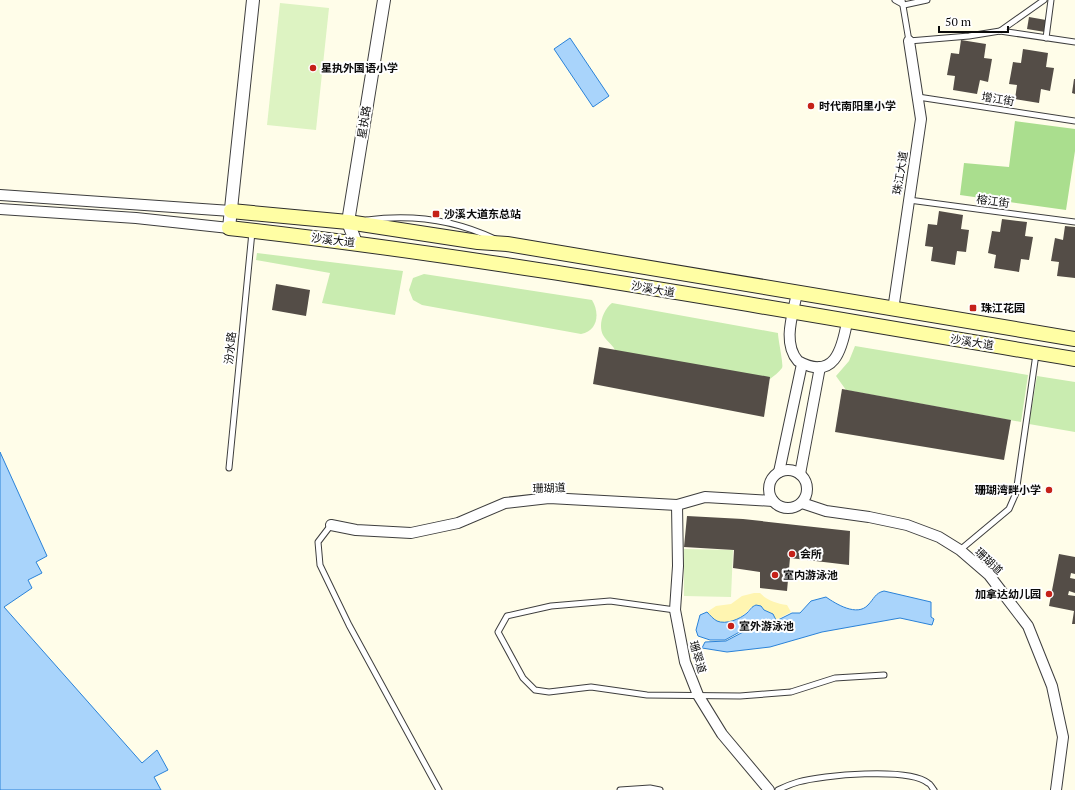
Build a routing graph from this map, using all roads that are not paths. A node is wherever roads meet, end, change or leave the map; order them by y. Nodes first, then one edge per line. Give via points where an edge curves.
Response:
1 (253, 0) edge
2 (384, 0) edge
3 (895, 0) edge
4 (927, 0) edge
5 (1044, 0) edge
6 (1051, 0) edge
7 (903, 3) edge
8 (1000, 31) junction
9 (1046, 38) junction
10 (909, 41) junction
11 (1075, 42) edge
12 (918, 97) junction
13 (1075, 121) edge
14 (0, 195) edge
15 (908, 200) junction
16 (0, 209) edge
17 (231, 211) junction
18 (348, 222) junction
19 (1075, 222) edge
20 (229, 228) junction
21 (252, 231) junction
22 (356, 243) junction
23 (796, 293) junction
24 (893, 310) junction
25 (793, 313) junction
26 (847, 322) junction
27 (1075, 339) edge
28 (1036, 353) junction
29 (1075, 359) edge
30 (802, 364) junction
31 (820, 367) junction
32 (228, 468) dead end
33 (779, 472) junction
34 (800, 474) junction
35 (773, 501) junction
36 (802, 503) junction
37 (677, 506) junction
38 (331, 525) joint
39 (960, 550) junction
40 (675, 610) junction
41 (884, 675) dead end
42 (698, 695) junction
43 (439, 790) edge
44 (620, 790) edge
45 (660, 790) edge
46 (769, 790) edge
47 (778, 790) edge
48 (934, 790) edge
49 (1056, 790) edge

1 - 17 street
2 - 18 street, 星执路
3 - 7 lane
4 - 7 lane
5 - 8 lane
6 - 9 lane
7 - 10 lane
8 - 9 lane
8 - 10 lane
9 - 11 lane
10 - 12 street, 珠江大道
12 - 13 lane, 增江街
12 - 15 street, 珠江大道 via 921,119
14 - 17 street
15 - 19 lane, 榕江街
15 - 24 street, 珠江大道
16 - 20 street via 136,218
17 - 18 main road, 沙溪大道
17 - 20 street
18 - 22 street
18 - 23 main road, 沙溪大道 via 470,241 507,244
20 - 21 main road, 沙溪大道
21 - 22 main road, 沙溪大道
21 - 32 lane, 汾水路
22 - 25 main road, 沙溪大道 via 540,269
23 - 24 main road, 沙溪大道
23 - 25 street
24 - 27 main road, 沙溪大道
25 - 26 main road, 沙溪大道
25 - 30 street via 790,346 794,357
26 - 28 main road, 沙溪大道
26 - 31 street via 843,345 836,359
28 - 29 main road, 沙溪大道
28 - 39 lane via 1016,493 1008,509
30 - 31 street
30 - 33 street
31 - 34 street
33 - 34 street via 790,470
33 - 35 street via 773,477 770,485 769,494
34 - 36 street via 806,480 808,488 807,496
35 - 36 street via 787,508
35 - 37 street, 珊瑚道 via 705,497
36 - 39 street, 珊瑚道 via 826,511 907,525 939,537
37 - 38 street, 珊瑚道 via 549,498 505,503 458,523 411,533 356,530
37 - 40 street, 珊翠道 via 678,566
38 - 43 lane via 318,542 320,565 349,625
39 - 49 street, 珊瑚道 via 989,575 1028,626 1052,686 1063,737
40 - 42 street, 珊翠道 via 685,662
40 - 42 lane via 610,601 551,606 507,616 498,632 523,678 535,690 549,692 591,687 647,695
41 - 42 lane via 835,678 791,692 740,696
42 - 46 street, 珊翠道 via 722,734
44 - 45 lane
47 - 48 lane via 797,782 862,773 907,776 928,782

